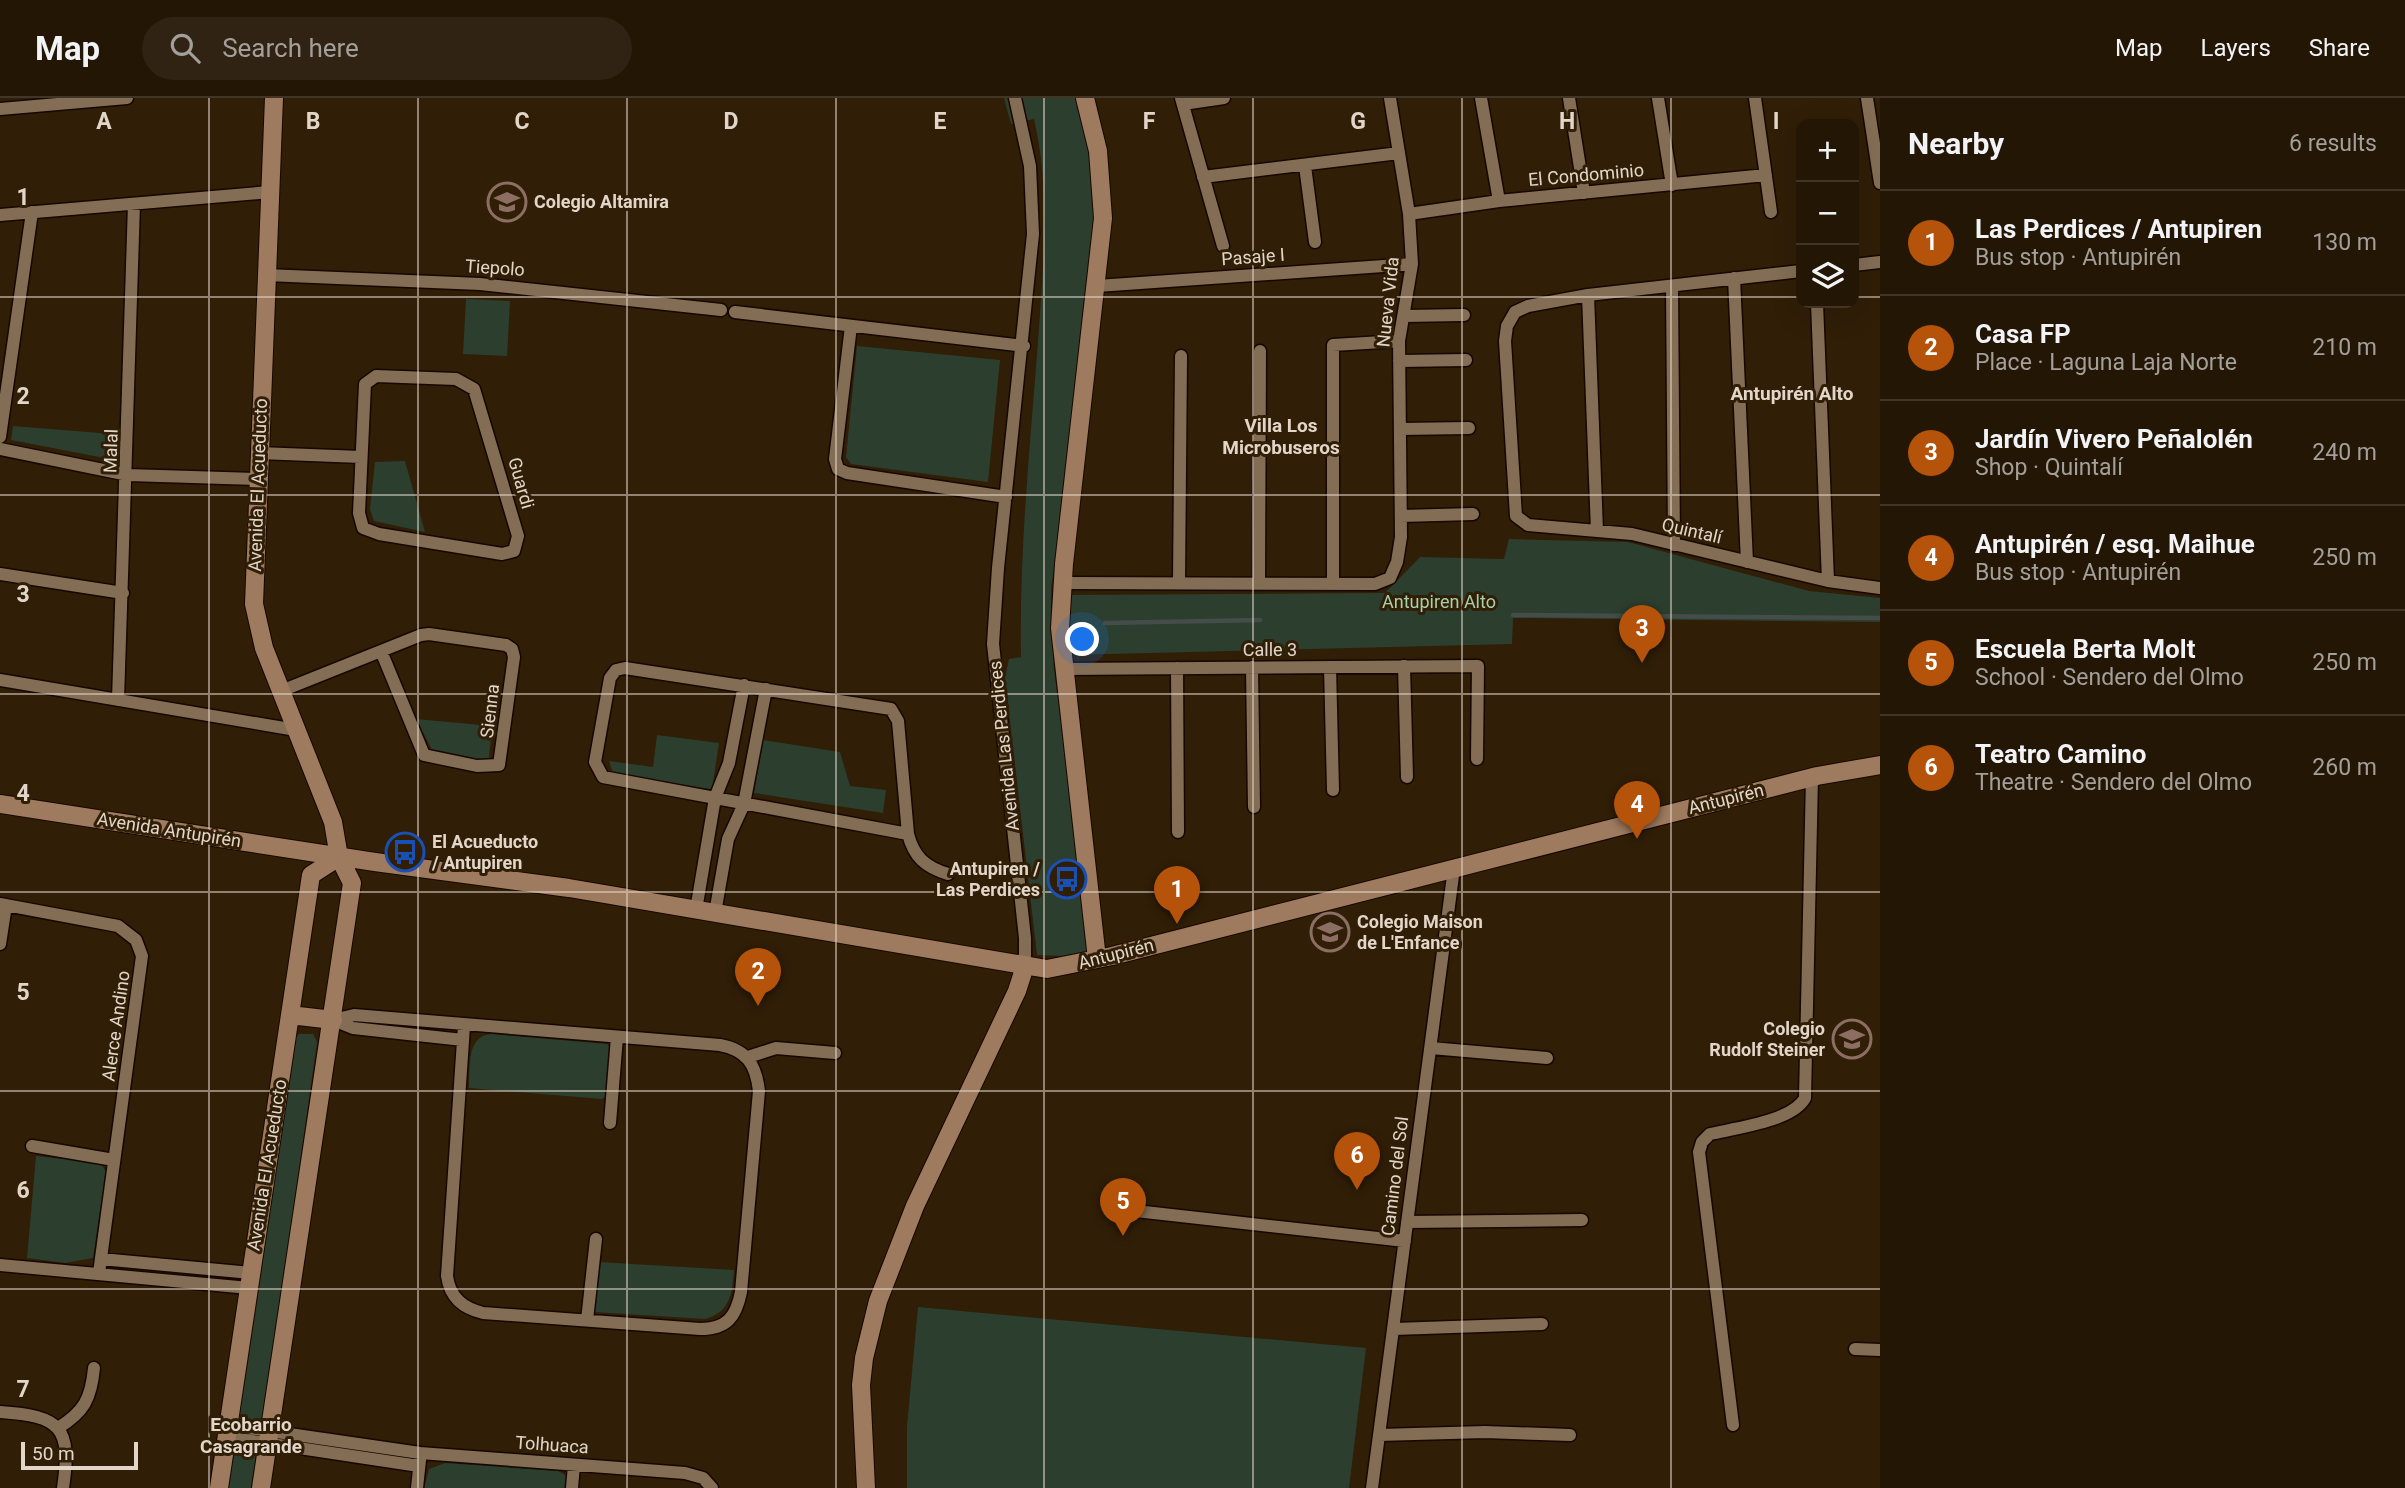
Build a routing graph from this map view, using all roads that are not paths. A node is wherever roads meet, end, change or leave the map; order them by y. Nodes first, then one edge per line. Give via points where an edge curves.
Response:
1 (127, 98) edge
2 (274, 98) edge
3 (1015, 98) edge
4 (1085, 98) edge
5 (1224, 98) edge
6 (1390, 98) edge
7 (1481, 98) edge
8 (1569, 98) edge
9 (1658, 98) edge
10 (1755, 98) edge
11 (1867, 98) edge
12 (1182, 101) edge
13 (0, 109) edge
14 (1877, 140) edge
15 (1399, 153) junction
16 (1305, 166) junction
17 (1766, 175) junction
18 (1203, 177) junction
19 (1880, 183) edge
20 (1672, 185) junction
21 (270, 192) junction
22 (1584, 193) junction
23 (1499, 201) junction
24 (135, 204) junction
25 (32, 212) junction
26 (1771, 212) dead end
27 (1409, 214) junction
28 (0, 215) edge
29 (1315, 242) dead end
30 (1223, 246) dead end
31 (1880, 262) edge
32 (1412, 264) junction
33 (1859, 264) edge
34 (1796, 272) edge
35 (266, 275) junction
36 (1734, 278) junction
37 (1097, 286) junction
38 (1672, 286) junction
39 (1588, 295) junction
40 (1818, 308) edge
41 (721, 310) dead end
42 (735, 312) dead end
43 (1404, 316) junction
44 (1464, 316) dead end
45 (851, 326) junction
46 (1399, 341) junction
47 (1024, 346) junction
48 (1260, 351) dead end
49 (1181, 356) dead end
50 (1466, 360) dead end
51 (1399, 361) junction
52 (1469, 428) dead end
53 (1400, 429) junction
54 (0, 437) edge
55 (0, 449) edge
56 (259, 453) junction
57 (361, 457) junction
58 (128, 475) junction
59 (258, 479) junction
60 (1006, 496) junction
61 (1473, 514) dead end
62 (1401, 516) junction
63 (1597, 531) junction
64 (1674, 545) junction
65 (1747, 562) junction
66 (0, 574) edge
67 (1828, 581) junction
68 (1179, 582) junction
69 (1062, 583) junction
70 (1259, 583) junction
71 (1333, 583) junction
72 (1880, 588) edge
73 (123, 593) junction
74 (382, 651) junction
75 (1404, 666) junction
76 (1252, 667) junction
77 (1330, 667) junction
78 (1177, 668) junction
79 (1062, 669) junction
80 (0, 680) edge
81 (744, 685) junction
82 (766, 689) junction
83 (281, 691) junction
84 (118, 700) junction
85 (296, 730) junction
86 (1477, 759) dead end
87 (1880, 765) edge
88 (1407, 777) dead end
89 (1812, 777) junction
90 (1333, 790) dead end
91 (715, 798) junction
92 (0, 804) edge
93 (744, 804) junction
94 (1254, 807) dead end
95 (1178, 832) dead end
96 (908, 834) junction
97 (339, 857) junction
98 (1454, 868) junction
99 (948, 874) dead end
100 (3, 905) edge
101 (696, 910) junction
102 (715, 913) junction
103 (0, 944) edge
104 (1097, 959) junction
105 (1025, 966) junction
106 (290, 1015) junction
107 (333, 1020) junction
108 (464, 1026) junction
109 (617, 1037) junction
110 (463, 1040) junction
111 (1431, 1048) junction
112 (835, 1052) dead end
113 (748, 1057) junction
114 (1546, 1058) dead end
115 (610, 1123) dead end
116 (32, 1146) dead end
117 (114, 1160) junction
118 (1109, 1208) dead end
119 (1582, 1220) dead end
120 (1407, 1222) junction
121 (596, 1239) dead end
122 (1405, 1241) junction
123 (101, 1259) junction
124 (0, 1265) edge
125 (99, 1273) junction
126 (250, 1281) junction
127 (587, 1320) junction
128 (1542, 1324) dead end
129 (1394, 1329) junction
130 (1855, 1349) dead end
131 (1880, 1350) edge
132 (94, 1368) dead end
133 (0, 1412) edge
134 (1733, 1425) dead end
135 (58, 1428) junction
136 (227, 1431) junction
137 (1379, 1434) junction
138 (1570, 1435) dead end
139 (269, 1437) junction
140 (420, 1459) junction
141 (574, 1465) junction
142 (63, 1488) edge
143 (219, 1488) edge
144 (261, 1488) edge
145 (417, 1488) edge
146 (572, 1488) edge
147 (712, 1488) edge
148 (866, 1488) edge
149 (1372, 1488) edge

1 - 13 street
2 - 21 street, Avenida El Acueducto
3 - 47 street, Avenida Las Perdices via 1026,141 1033,234
4 - 37 street via 1101,182
5 - 12 street
6 - 15 street, Nueva Vida
7 - 23 street
8 - 22 street
9 - 20 street
10 - 17 street
11 - 14 street
12 - 18 street
14 - 19 street
15 - 16 street
15 - 27 street, Nueva Vida
16 - 18 street
16 - 29 street
17 - 20 street, El Condominio
17 - 26 street
18 - 30 street
20 - 22 street, El Condominio
21 - 24 street
21 - 35 street, Avenida El Acueducto
22 - 23 street, El Condominio
23 - 27 street, El Condominio
24 - 25 street
24 - 58 street, Malal
25 - 28 street
25 - 54 street
27 - 32 street, Nueva Vida
31 - 33 street
32 - 37 street, Pasaje I
32 - 43 street, Nueva Vida
34 - 36 street
35 - 41 street, Tiepolo via 480,284
35 - 56 street, Avenida El Acueducto
36 - 38 street
36 - 65 street
37 - 69 street
38 - 39 street
38 - 64 street
39 - 63 street
39 - 63 street, Quintalí via 1515,312 1505,341 1516,516 1528,526
40 - 67 street
42 - 45 street
43 - 44 street
43 - 46 street, Nueva Vida
45 - 47 street
45 - 60 street via 835,459 838,469
46 - 51 street, Nueva Vida
46 - 71 street via 1333,345
47 - 60 street, Avenida Las Perdices
48 - 70 street
49 - 68 street
50 - 51 street
51 - 53 street, Nueva Vida
52 - 53 street
53 - 62 street, Nueva Vida
55 - 58 street
56 - 57 street
56 - 59 street, Avenida El Acueducto
57 - 57 street, Guardi via 369,379 456,379 469,384 477,395 518,547 502,554 366,530 359,513
58 - 59 street
58 - 73 street, Malal
59 - 83 street, Avenida El Acueducto via 256,617
60 - 105 street, Avenida Las Perdices via 994,652
61 - 62 street
62 - 71 street, Nueva Vida via 1397,562 1390,578 1375,584
63 - 64 street, Quintalí
64 - 65 street, Quintalí
65 - 67 street, Quintalí
66 - 73 street
67 - 72 street, Quintalí
68 - 69 street
68 - 70 street
69 - 79 street
70 - 71 street
73 - 84 street, Malal
74 - 74 street, Sienna via 429,634 512,649 499,765 477,766 424,755
74 - 83 street, Sienna
75 - 77 street, Calle 3
75 - 86 street, Calle 3 via 1478,666
75 - 88 street
76 - 77 street, Calle 3
76 - 78 street, Calle 3
76 - 94 street
77 - 90 street
78 - 79 street, Calle 3
78 - 95 street
79 - 104 street
80 - 84 street
81 - 82 street
81 - 91 street via 729,763
81 - 91 street via 625,668 610,678 595,762 598,772 606,778
82 - 93 street
82 - 96 street via 894,711
83 - 85 street, Avenida El Acueducto
84 - 85 street
85 - 97 street, Avenida El Acueducto via 332,822
87 - 89 street, Antupirén
89 - 98 street, Antupirén
89 - 134 street via 1805,1098 1788,1114 1710,1134 1699,1152
91 - 93 street
91 - 101 street
92 - 97 street, Avenida Antupirén
93 - 96 street
93 - 102 street via 728,839
96 - 99 street via 913,852 930,869
97 - 101 street, Antupirén
97 - 106 street, Avenida El Acueducto via 311,875
97 - 107 street, Avenida El Acueducto via 352,883
98 - 104 street, Antupirén
98 - 111 street, Camino del Sol
100 - 103 street
100 - 117 street, Alerce Andino via 118,926 131,934 140,948 142,975
101 - 102 street, Antupirén
102 - 105 street, Antupirén
104 - 105 street, Antupirén via 1062,968
105 - 148 street, Avenida Las Perdices via 915,1206 878,1301 861,1385
106 - 107 street
106 - 126 street, Avenida El Acueducto
107 - 108 street via 354,1015
107 - 110 street via 353,1028
107 - 139 street, Avenida El Acueducto
108 - 109 street
108 - 110 street
109 - 113 street via 720,1045
109 - 115 street
110 - 127 street via 447,1276 453,1296 468,1309 483,1313
111 - 114 street
111 - 120 street, Camino del Sol
112 - 113 street via 776,1048
113 - 127 street via 759,1091 741,1292 731,1320 700,1329
116 - 117 street
117 - 123 street, Alerce Andino
118 - 122 street
119 - 120 street
120 - 122 street, Camino del Sol
121 - 127 street
122 - 129 street, Camino del Sol
123 - 125 street, Alerce Andino
123 - 126 street
124 - 125 street
125 - 126 street
126 - 136 street, Avenida El Acueducto
128 - 129 street
129 - 137 street, Camino del Sol
130 - 131 street
132 - 135 street via 83,1410
133 - 135 street via 32,1414
135 - 142 street via 68,1454
136 - 139 street, Tolhuaca
136 - 143 street, Avenida El Acueducto
137 - 138 street
137 - 149 street, Camino del Sol
139 - 140 street, Tolhuaca
139 - 144 street, Avenida El Acueducto
140 - 141 street, Tolhuaca
140 - 145 street
141 - 146 street
141 - 147 street, Tolhuaca via 685,1473 703,1478

